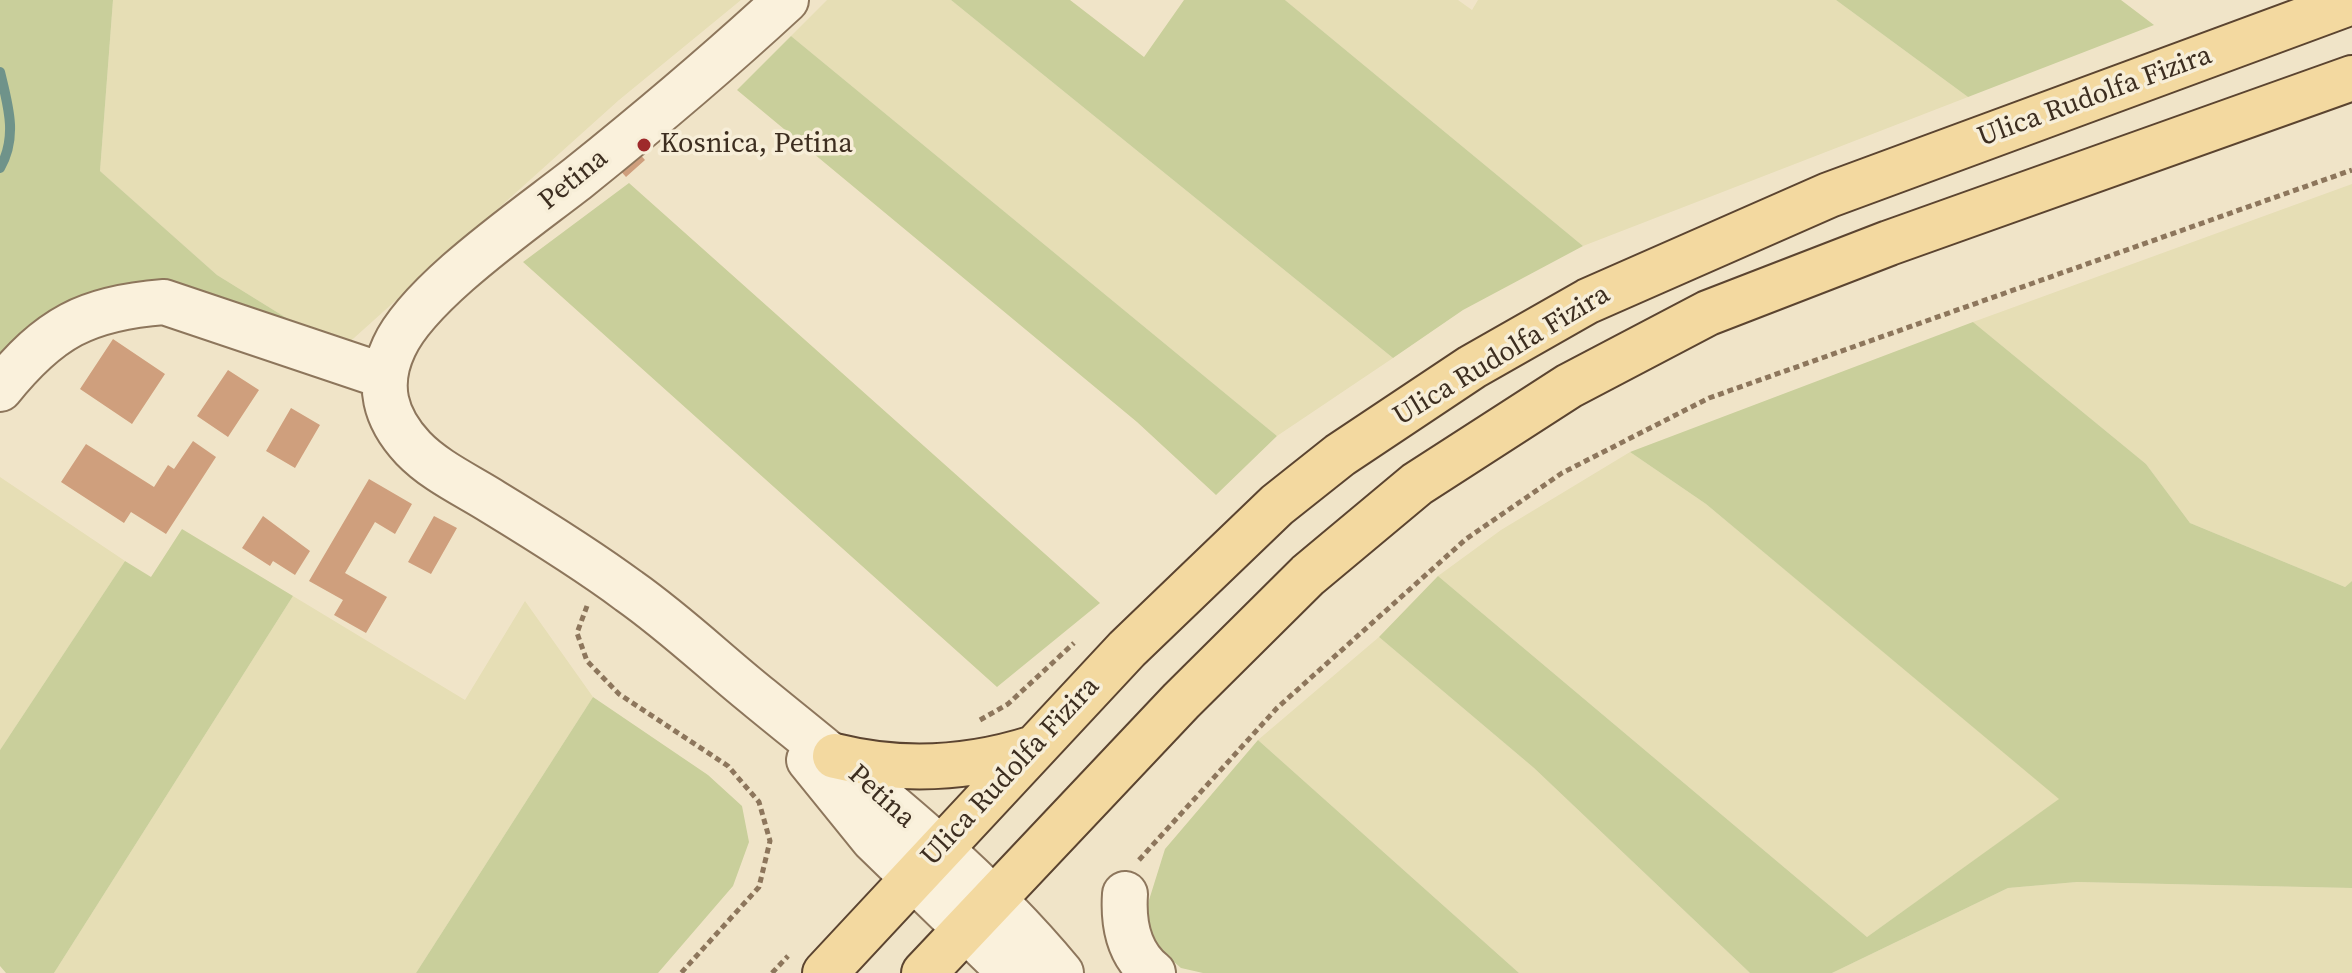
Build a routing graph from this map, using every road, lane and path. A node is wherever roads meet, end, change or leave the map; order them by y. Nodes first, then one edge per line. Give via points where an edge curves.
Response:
1 (786, 0) edge
2 (2352, 2) edge
3 (2352, 78) edge
4 (2352, 170) edge
5 (384, 376) junction
6 (0, 389) edge
7 (601, 571) junction
8 (760, 699) junction
9 (1034, 748) junction
10 (835, 756) junction
11 (925, 865) junction
12 (1125, 894) joint
13 (978, 915) junction
14 (809, 961) edge
15 (681, 973) edge
16 (772, 973) edge
17 (924, 973) edge
18 (1011, 973) edge
19 (1061, 973) edge
20 (1153, 973) edge

1 - 5 street, Petina via 438,292 409,320
2 - 9 main road, Ulica Rudolfa Fizira via 1829,195 1575,308 1472,367 1340,455 1277,505 1127,649
3 - 13 main road via 1708,313 1569,386 1417,484 1308,575
4 - 12 path via 1709,398 1562,473 1466,539 1277,708 1140,858
5 - 6 street via 164,302 104,312 50,335
5 - 7 street, Petina via 390,415 413,448
7 - 8 street, Petina via 698,643
7 - 15 path via 577,633 587,661 619,694 728,766 759,802 770,841 759,887
8 - 10 street, Petina
8 - 11 street, Petina via 860,824
9 - 10 main road via 967,765 899,768
9 - 11 main road, Ulica Rudolfa Fizira
10 - 11 street, Petina
11 - 13 street, Petina
11 - 14 main road, Ulica Rudolfa Fizira
12 - 20 street via 1123,920 1140,963
13 - 17 main road
13 - 18 street, Petina
13 - 19 street, Petina
14 - 16 path

